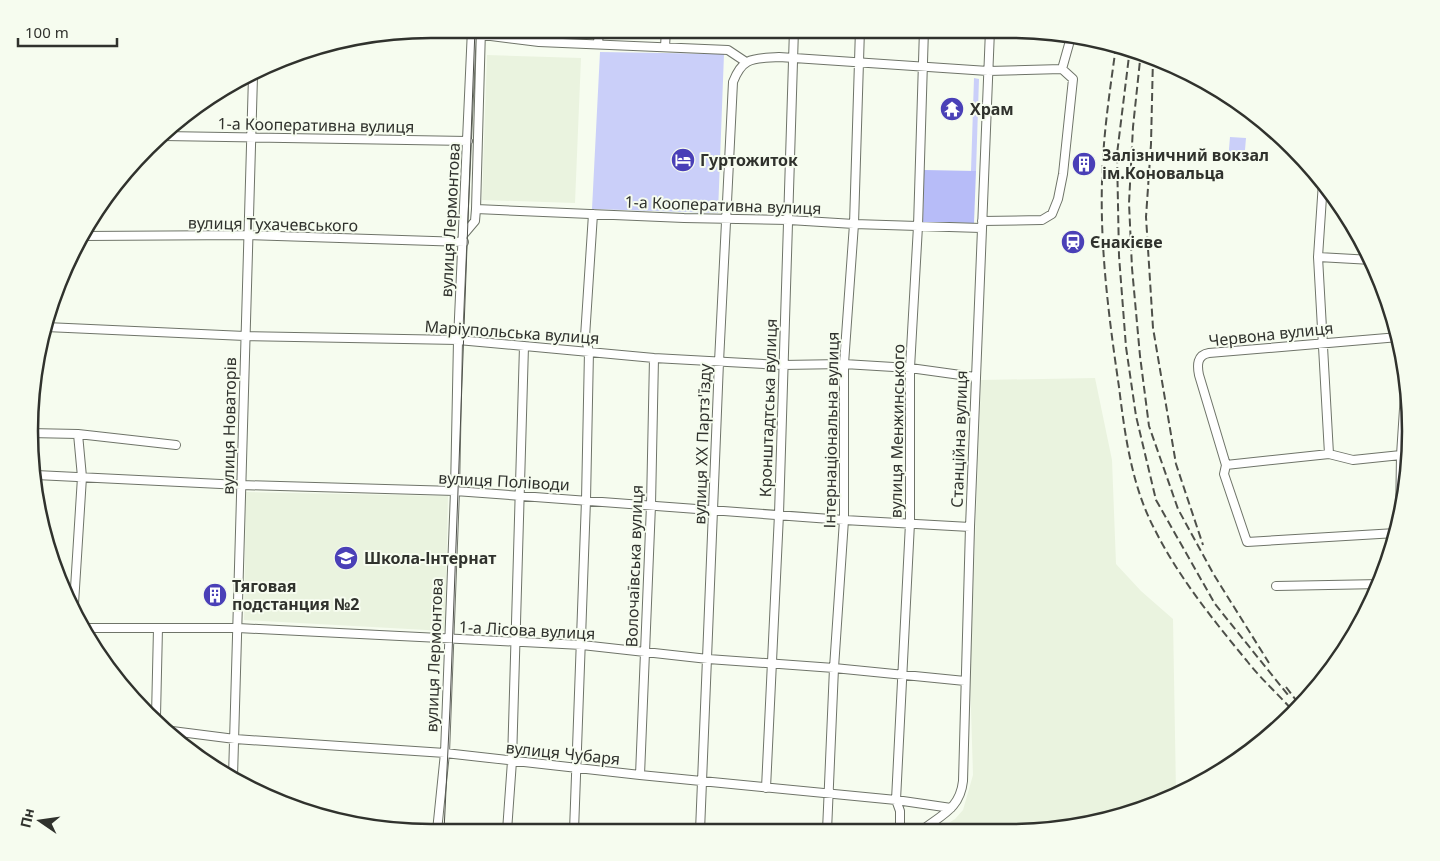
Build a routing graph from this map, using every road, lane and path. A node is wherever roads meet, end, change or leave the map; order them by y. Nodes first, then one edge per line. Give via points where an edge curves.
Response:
1 (472, 38) edge
2 (481, 38) edge
3 (516, 38) edge
4 (539, 38) edge
5 (598, 38) edge
6 (666, 38) edge
7 (794, 38) edge
8 (860, 38) edge
9 (924, 38) edge
10 (990, 38) edge
11 (539, 42) junction
12 (1070, 42) edge
13 (598, 44) junction
14 (665, 47) junction
15 (793, 57) junction
16 (746, 62) junction
17 (859, 62) junction
18 (923, 67) junction
19 (1062, 69) junction
20 (988, 71) junction
21 (253, 80) edge
22 (170, 136) edge
23 (251, 138) junction
24 (468, 141) junction
25 (1322, 193) edge
26 (476, 209) junction
27 (593, 214) junction
28 (726, 218) junction
29 (789, 220) junction
30 (854, 224) junction
31 (982, 224) junction
32 (918, 226) junction
33 (464, 234) junction
34 (248, 235) junction
35 (89, 236) edge
36 (464, 242) junction
37 (1318, 257) junction
38 (1363, 260) edge
39 (51, 328) edge
40 (245, 336) junction
41 (1391, 338) edge
42 (458, 340) junction
43 (1322, 342) junction
44 (524, 346) junction
45 (589, 351) junction
46 (654, 358) junction
47 (719, 362) junction
48 (782, 364) junction
49 (844, 364) junction
50 (910, 368) junction
51 (976, 376) junction
52 (38, 433) edge
53 (78, 434) junction
54 (1402, 440) edge
55 (176, 445) dead end
56 (1329, 454) junction
57 (1401, 455) junction
58 (1226, 465) junction
59 (1401, 466) edge
60 (40, 475) edge
61 (82, 477) junction
62 (241, 485) junction
63 (455, 491) junction
64 (520, 495) junction
65 (586, 500) junction
66 (651, 505) junction
67 (713, 509) junction
68 (779, 514) junction
69 (844, 520) junction
70 (910, 523) junction
71 (970, 527) junction
72 (1389, 533) edge
73 (1371, 584) edge
74 (1276, 586) dead end
75 (74, 597) edge
76 (91, 628) edge
77 (158, 628) junction
78 (238, 628) junction
79 (448, 639) junction
80 (516, 642) junction
81 (582, 645) junction
82 (644, 652) junction
83 (708, 659) junction
84 (770, 663) junction
85 (834, 668) junction
86 (902, 675) junction
87 (964, 681) junction
88 (156, 711) edge
89 (178, 732) edge
90 (235, 739) junction
91 (444, 753) junction
92 (512, 761) junction
93 (577, 768) junction
94 (233, 771) edge
95 (640, 775) junction
96 (703, 781) junction
97 (766, 788) junction
98 (829, 794) junction
99 (896, 800) junction
100 (951, 808) junction
101 (438, 824) edge
102 (508, 824) edge
103 (574, 824) edge
104 (700, 824) edge
105 (827, 824) edge
106 (900, 824) edge
107 (930, 824) edge

1 - 24 street, вулиця Лермонтова
2 - 26 street, вулиця Лермонтова
3 - 11 street
4 - 11 street
5 - 13 street
6 - 14 street
7 - 15 street, Кронштадтська вулиця
8 - 17 street, Інтернаціональна вулиця
9 - 18 street, вулиця Менжинського
10 - 20 street, Станційна вулиця
11 - 13 street
12 - 19 street
13 - 14 street
14 - 16 street via 728,50
15 - 16 street via 756,58
15 - 17 street
15 - 29 street, Кронштадтська вулиця
16 - 28 street, вулиця XX Партз'їзду via 738,69 733,82
17 - 18 street
17 - 30 street, Інтернаціональна вулиця
18 - 20 street
18 - 32 street, вулиця Менжинського
19 - 20 street
19 - 31 street, 1-а Кооперативна вулиця via 1073,80 1064,174 1052,214 1042,220
20 - 31 street, Станційна вулиця
21 - 23 street, вулиця Новаторів
22 - 23 street, 1-а Кооперативна вулиця
23 - 24 street, 1-а Кооперативна вулиця
23 - 34 street, вулиця Новаторів
24 - 33 street, вулиця Лермонтова
25 - 37 street
26 - 27 street, 1-а Кооперативна вулиця
26 - 33 street via 475,221
27 - 28 street, 1-а Кооперативна вулиця
27 - 45 street via 585,337
28 - 29 street, 1-а Кооперативна вулиця
28 - 47 street, вулиця XX Партз'їзду
29 - 30 street, 1-а Кооперативна вулиця
29 - 48 street, Кронштадтська вулиця
30 - 32 street, 1-а Кооперативна вулиця
30 - 49 street, Інтернаціональна вулиця
31 - 32 street, 1-а Кооперативна вулиця
31 - 51 street, Станційна вулиця
32 - 50 street, вулиця Менжинського
33 - 36 street, вулиця Лермонтова
34 - 35 street, вулиця Тухачевського
34 - 36 street, вулиця Тухачевського
34 - 40 street, вулиця Новаторів
36 - 42 street, вулиця Лермонтова
37 - 38 street
37 - 43 street
39 - 40 street, Маріупольська вулиця
40 - 42 street, Маріупольська вулиця
40 - 62 street, вулиця Новаторів
41 - 43 street, Червона вулиця
42 - 44 street, Маріупольська вулиця
42 - 63 street, вулиця Лермонтова
43 - 56 street
43 - 58 street, Червона вулиця via 1209,352 1199,358 1199,375
44 - 45 street, Маріупольська вулиця
44 - 64 street
45 - 46 street, Маріупольська вулиця
45 - 65 street
46 - 47 street, Маріупольська вулиця
46 - 66 street, Волочаївська вулиця
47 - 48 street, Маріупольська вулиця
47 - 67 street, вулиця XX Партз'їзду
48 - 49 street, Маріупольська вулиця
48 - 68 street, Кронштадтська вулиця
49 - 50 street, Маріупольська вулиця
49 - 69 street, Інтернаціональна вулиця
50 - 51 street, Маріупольська вулиця
50 - 70 street, вулиця Менжинського
51 - 71 street, Станційна вулиця
52 - 53 street
53 - 55 street
53 - 61 street
54 - 57 street
56 - 57 street via 1353,460
56 - 58 street
57 - 59 street
58 - 72 street via 1224,474 1247,542
60 - 61 street, вулиця Поліводи
61 - 62 street, вулиця Поліводи
61 - 75 street
62 - 63 street, вулиця Поліводи
62 - 78 street, вулиця Новаторів
63 - 64 street, вулиця Поліводи
63 - 79 street, вулиця Лермонтова
64 - 65 street, вулиця Поліводи
64 - 80 street
65 - 66 street, вулиця Поліводи
65 - 81 street
66 - 67 street, вулиця Поліводи
66 - 82 street, Волочаївська вулиця
67 - 68 street, вулиця Поліводи
67 - 83 street, вулиця XX Партз'їзду
68 - 69 street, вулиця Поліводи
68 - 84 street, Кронштадтська вулиця
69 - 70 street, вулиця Поліводи
69 - 85 street, Інтернаціональна вулиця
70 - 71 street, вулиця Поліводи
70 - 86 street, вулиця Менжинського
71 - 87 street, Станційна вулиця
73 - 74 street
76 - 77 street, 1-а Лісова вулиця
77 - 78 street, 1-а Лісова вулиця
77 - 88 street
78 - 79 street, 1-а Лісова вулиця
78 - 90 street, вулиця Новаторів
79 - 80 street, 1-а Лісова вулиця
79 - 91 street, вулиця Лермонтова
80 - 81 street, 1-а Лісова вулиця
80 - 92 street
81 - 82 street, 1-а Лісова вулиця
81 - 93 street
82 - 83 street, 1-а Лісова вулиця
82 - 95 street, Волочаївська вулиця
83 - 84 street, 1-а Лісова вулиця
83 - 96 street, вулиця XX Партз'їзду
84 - 85 street, 1-а Лісова вулиця
84 - 97 street, Кронштадтська вулиця
85 - 86 street, 1-а Лісова вулиця
85 - 98 street, Інтернаціональна вулиця
86 - 87 street, 1-а Лісова вулиця
86 - 99 street, вулиця Менжинського
87 - 100 street, Станційна вулиця via 962,791
89 - 90 street, вулиця Чубаря
90 - 91 street, вулиця Чубаря
90 - 94 street, вулиця Новаторів
91 - 92 street, вулиця Чубаря
91 - 101 street, вулиця Лермонтова
92 - 93 street, вулиця Чубаря
92 - 102 street
93 - 95 street, вулиця Чубаря
93 - 103 street
95 - 96 street, вулиця Чубаря
96 - 97 street, вулиця Чубаря
96 - 104 street, вулиця XX Партз'їзду
97 - 98 street, вулиця Чубаря
98 - 99 street, вулиця Чубаря
98 - 105 street, Інтернаціональна вулиця
99 - 100 street, вулиця Чубаря
99 - 106 street, вулиця Менжинського
100 - 107 street, Станційна вулиця

